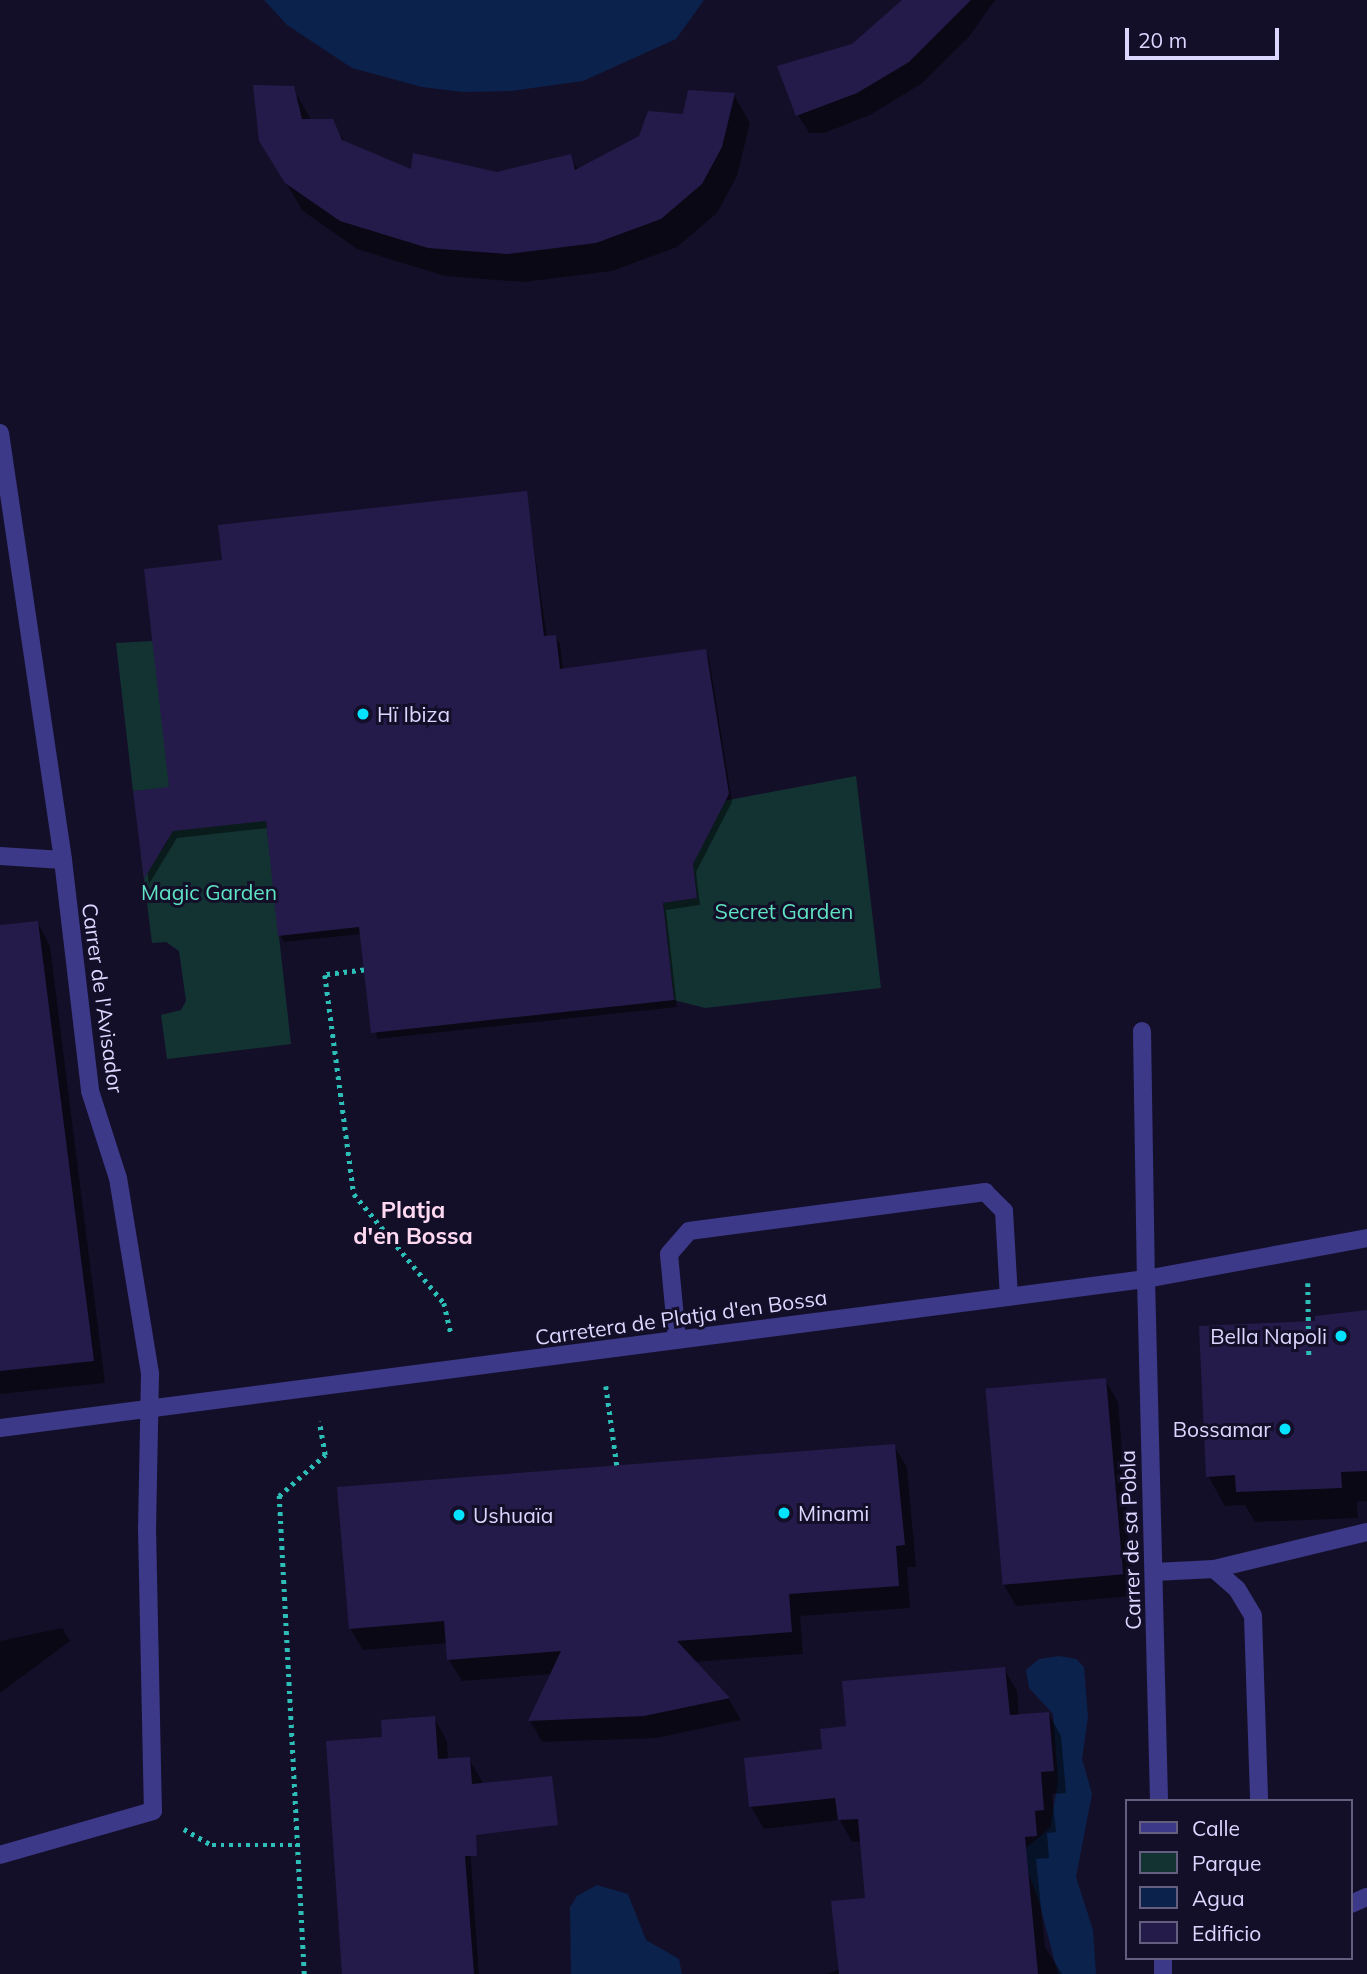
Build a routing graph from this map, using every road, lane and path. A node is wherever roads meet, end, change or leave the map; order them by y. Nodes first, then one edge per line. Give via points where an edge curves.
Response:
1 (0, 433) edge
2 (0, 856) edge
3 (63, 860) junction
4 (364, 970) dead end
5 (1142, 1031) dead end
6 (1367, 1238) edge
7 (1307, 1249) junction
8 (1146, 1279) junction
9 (1009, 1297) junction
10 (677, 1339) junction
11 (601, 1350) junction
12 (1309, 1356) dead end
13 (459, 1370) junction
14 (313, 1390) junction
15 (150, 1409) junction
16 (0, 1428) edge
17 (617, 1465) dead end
18 (1367, 1532) edge
19 (1214, 1569) junction
20 (1154, 1572) junction
21 (1159, 1799) edge
22 (1259, 1799) edge
23 (153, 1811) junction
24 (297, 1845) junction
25 (0, 1855) edge
26 (304, 1974) edge

1 - 3 street, Carrer de l'Avisador
2 - 3 street
3 - 15 street, Carrer de l'Avisador via 90,1091 118,1178 150,1374
4 - 13 path via 326,975 354,1194 444,1303
5 - 8 street, Carrer de sa Pobla
6 - 7 street, Carretera de Platja d'en Bossa
7 - 8 street, Carretera de Platja d'en Bossa
7 - 12 path
8 - 9 street, Carretera de Platja d'en Bossa
8 - 20 street, Carrer de sa Pobla
9 - 10 street, Carretera de Platja d'en Bossa
9 - 10 street via 1004,1211 985,1192 689,1231 669,1254
10 - 11 street, Carretera de Platja d'en Bossa
11 - 13 street, Carretera de Platja d'en Bossa
11 - 17 path
13 - 14 street, Carretera de Platja d'en Bossa
14 - 15 street, Carretera de Platja d'en Bossa
14 - 24 path via 324,1455 279,1496
15 - 16 street, Carretera de Platja d'en Bossa
15 - 23 street, Carrer de l'Avisador via 147,1528
18 - 19 street
19 - 20 street
19 - 22 street via 1237,1589 1253,1616
20 - 21 street, Carrer de sa Pobla
23 - 24 path via 212,1845
23 - 25 street
24 - 26 path

